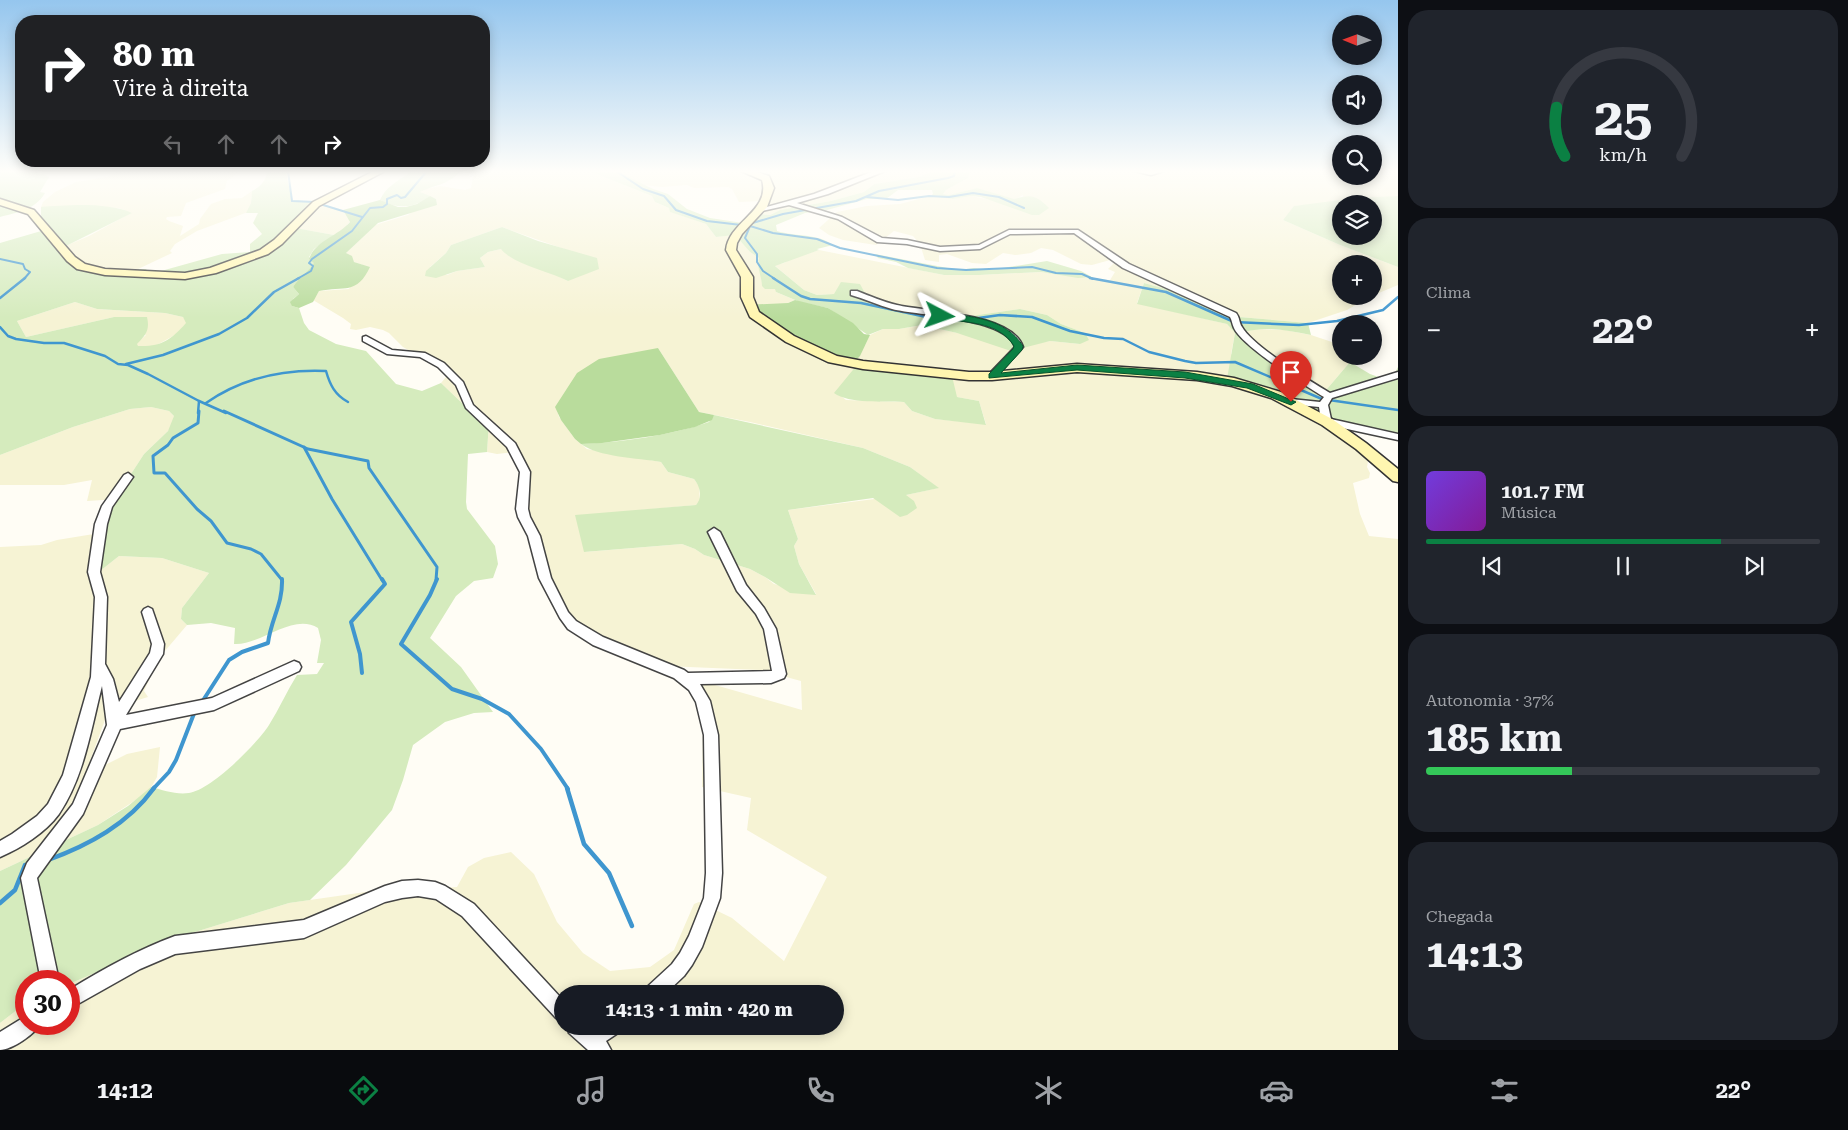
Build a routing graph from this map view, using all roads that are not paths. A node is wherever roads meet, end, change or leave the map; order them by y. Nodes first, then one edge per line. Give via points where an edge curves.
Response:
1 (38, 220) edge
2 (300, 220) edge
3 (749, 220) edge
4 (844, 220) edge
5 (854, 293) dead end
6 (366, 340) dead end
7 (1398, 375) edge
8 (992, 376) junction
9 (1329, 396) junction
10 (1291, 402) junction
11 (1323, 406) junction
12 (1326, 421) junction
13 (1398, 437) edge
14 (128, 477) dead end
15 (1398, 477) edge
16 (714, 532) dead end
17 (148, 612) dead end
18 (99, 665) junction
19 (294, 667) dead end
20 (688, 679) junction
21 (114, 724) junction
22 (0, 849) edge
23 (48, 970) edge
24 (662, 985) edge
25 (80, 994) edge
26 (554, 1003) edge
27 (15, 1034) edge
28 (585, 1035) edge
29 (605, 1035) edge
30 (0, 1043) edge
31 (597, 1046) edge

1 - 2 street via 71,259 86,268 185,276 264,252
3 - 8 street via 730,248 747,277 751,310 785,336 826,356 862,365
4 - 9 street via 880,240 940,249 975,248 1008,232 1078,232 1126,266 1233,315 1238,328 1257,347
5 - 8 street via 894,308 974,319 1008,333 1019,347
6 - 20 street via 390,352 422,355 442,365 460,384 469,406 510,445 525,472 522,509 534,536 545,578 572,625 598,641 650,660
7 - 9 street
8 - 10 street via 1077,368 1185,375 1250,386
9 - 11 street
10 - 11 street
10 - 12 street
11 - 12 street
12 - 13 street
12 - 15 street
14 - 18 street via 107,506 96,556 94,572 101,598
16 - 20 street via 741,588 770,629 779,674 776,677
17 - 21 street via 158,644 156,654
18 - 21 street via 111,689
18 - 22 street via 95,691 64,790 42,821
19 - 21 street via 214,704
20 - 24 street via 703,701 711,736 713,892 709,910 689,953 678,970
21 - 23 street via 78,809 31,873 30,886
25 - 26 street via 157,951 175,945 304,929 324,924 388,893 421,889 434,890 452,898 468,910
27 - 30 street
28 - 31 street
29 - 31 street

